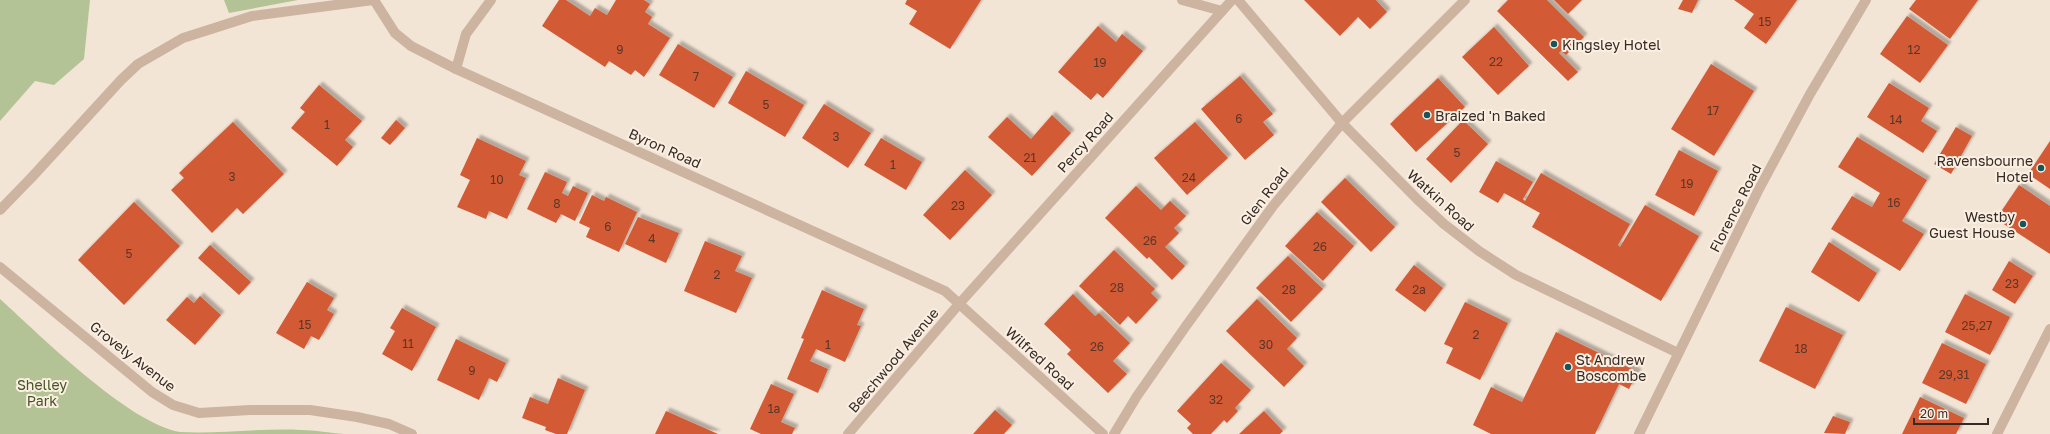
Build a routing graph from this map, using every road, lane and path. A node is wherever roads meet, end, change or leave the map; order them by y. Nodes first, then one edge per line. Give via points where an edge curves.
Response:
1 (374, 0) edge
2 (491, 0) edge
3 (1182, 0) edge
4 (1232, 0) edge
5 (1238, 0) edge
6 (1465, 0) edge
7 (1866, 0) edge
8 (1222, 11) junction
9 (456, 69) junction
10 (1342, 123) junction
11 (0, 210) edge
12 (0, 267) edge
13 (959, 304) junction
14 (2050, 329) edge
15 (1678, 354) junction
16 (412, 434) edge
17 (848, 434) edge
18 (1103, 434) edge
19 (1114, 434) edge
20 (1639, 434) edge
21 (1997, 434) edge

1 - 9 street, Byron Road via 395,33 411,46
1 - 11 street via 252,16 183,38 138,64 120,80
2 - 9 street via 466,34
3 - 8 street
4 - 8 street, Percy Road
5 - 10 street, Watkin Road
6 - 10 street, Glen Road
7 - 15 street, Florence Road via 1810,94 1773,163
8 - 13 street, Percy Road
9 - 13 street, Byron Road via 945,291
10 - 15 street, Watkin Road via 1418,200 1479,251 1516,275
10 - 19 street, Glen Road via 1273,206 1181,332
12 - 16 street, Grovely Avenue via 152,392 173,405 199,413 310,410 389,424
13 - 17 street, Beechwood Avenue
13 - 18 street, Wilfred Road
14 - 21 street
15 - 20 street, Florence Road

